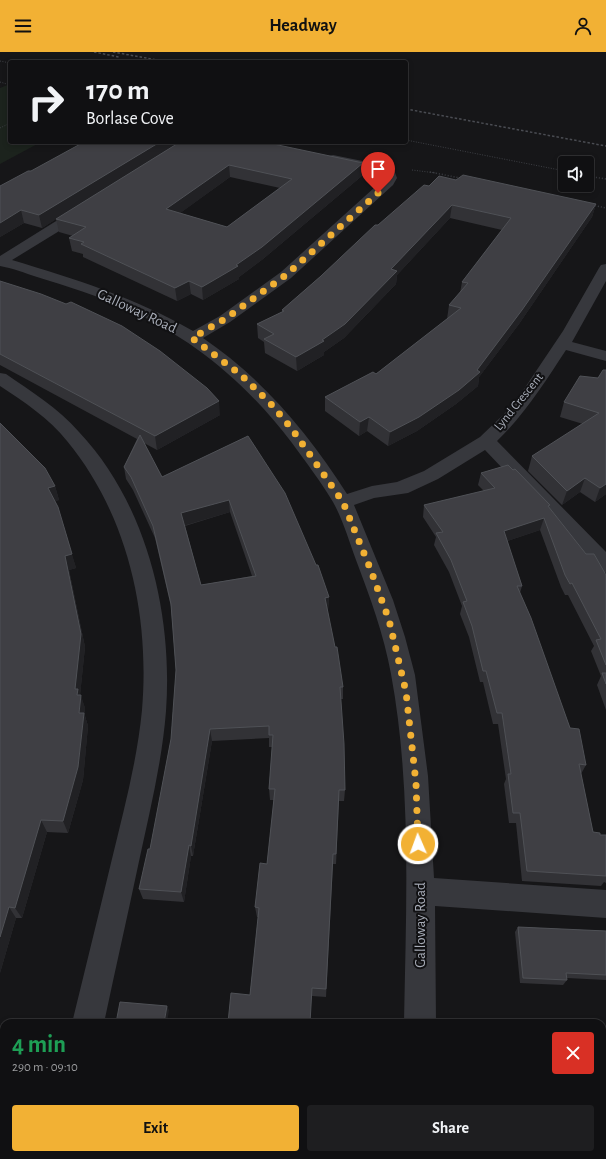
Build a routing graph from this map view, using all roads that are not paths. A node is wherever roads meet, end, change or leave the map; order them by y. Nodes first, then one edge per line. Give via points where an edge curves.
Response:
1 (324, 156) edge
2 (90, 205) edge
3 (1, 261) edge
4 (606, 268) edge
5 (192, 338) junction
6 (563, 344) junction
7 (606, 356) edge
8 (0, 378) edge
9 (486, 441) junction
10 (343, 502) junction
11 (606, 565) edge
12 (420, 891) junction
13 (606, 904) edge
14 (89, 1019) edge
15 (420, 1019) edge

1 - 5 street via 383,169 390,173 392,178 286,275 225,319
2 - 3 street
3 - 5 street, Galloway Road via 97,292 138,309
4 - 6 street, Lynd Crescent
5 - 10 street, Galloway Road via 240,374 271,404 292,429
6 - 7 street
6 - 9 street, Lynd Crescent via 510,418
8 - 14 street via 50,414 80,444 107,480 133,537 143,570 149,607 154,647 155,690 149,746 136,818
9 - 10 street, Lynd Crescent via 431,476 401,488 372,492
9 - 11 street
10 - 12 street, Galloway Road via 389,620 406,692 416,783
12 - 13 street
12 - 15 street, Galloway Road

